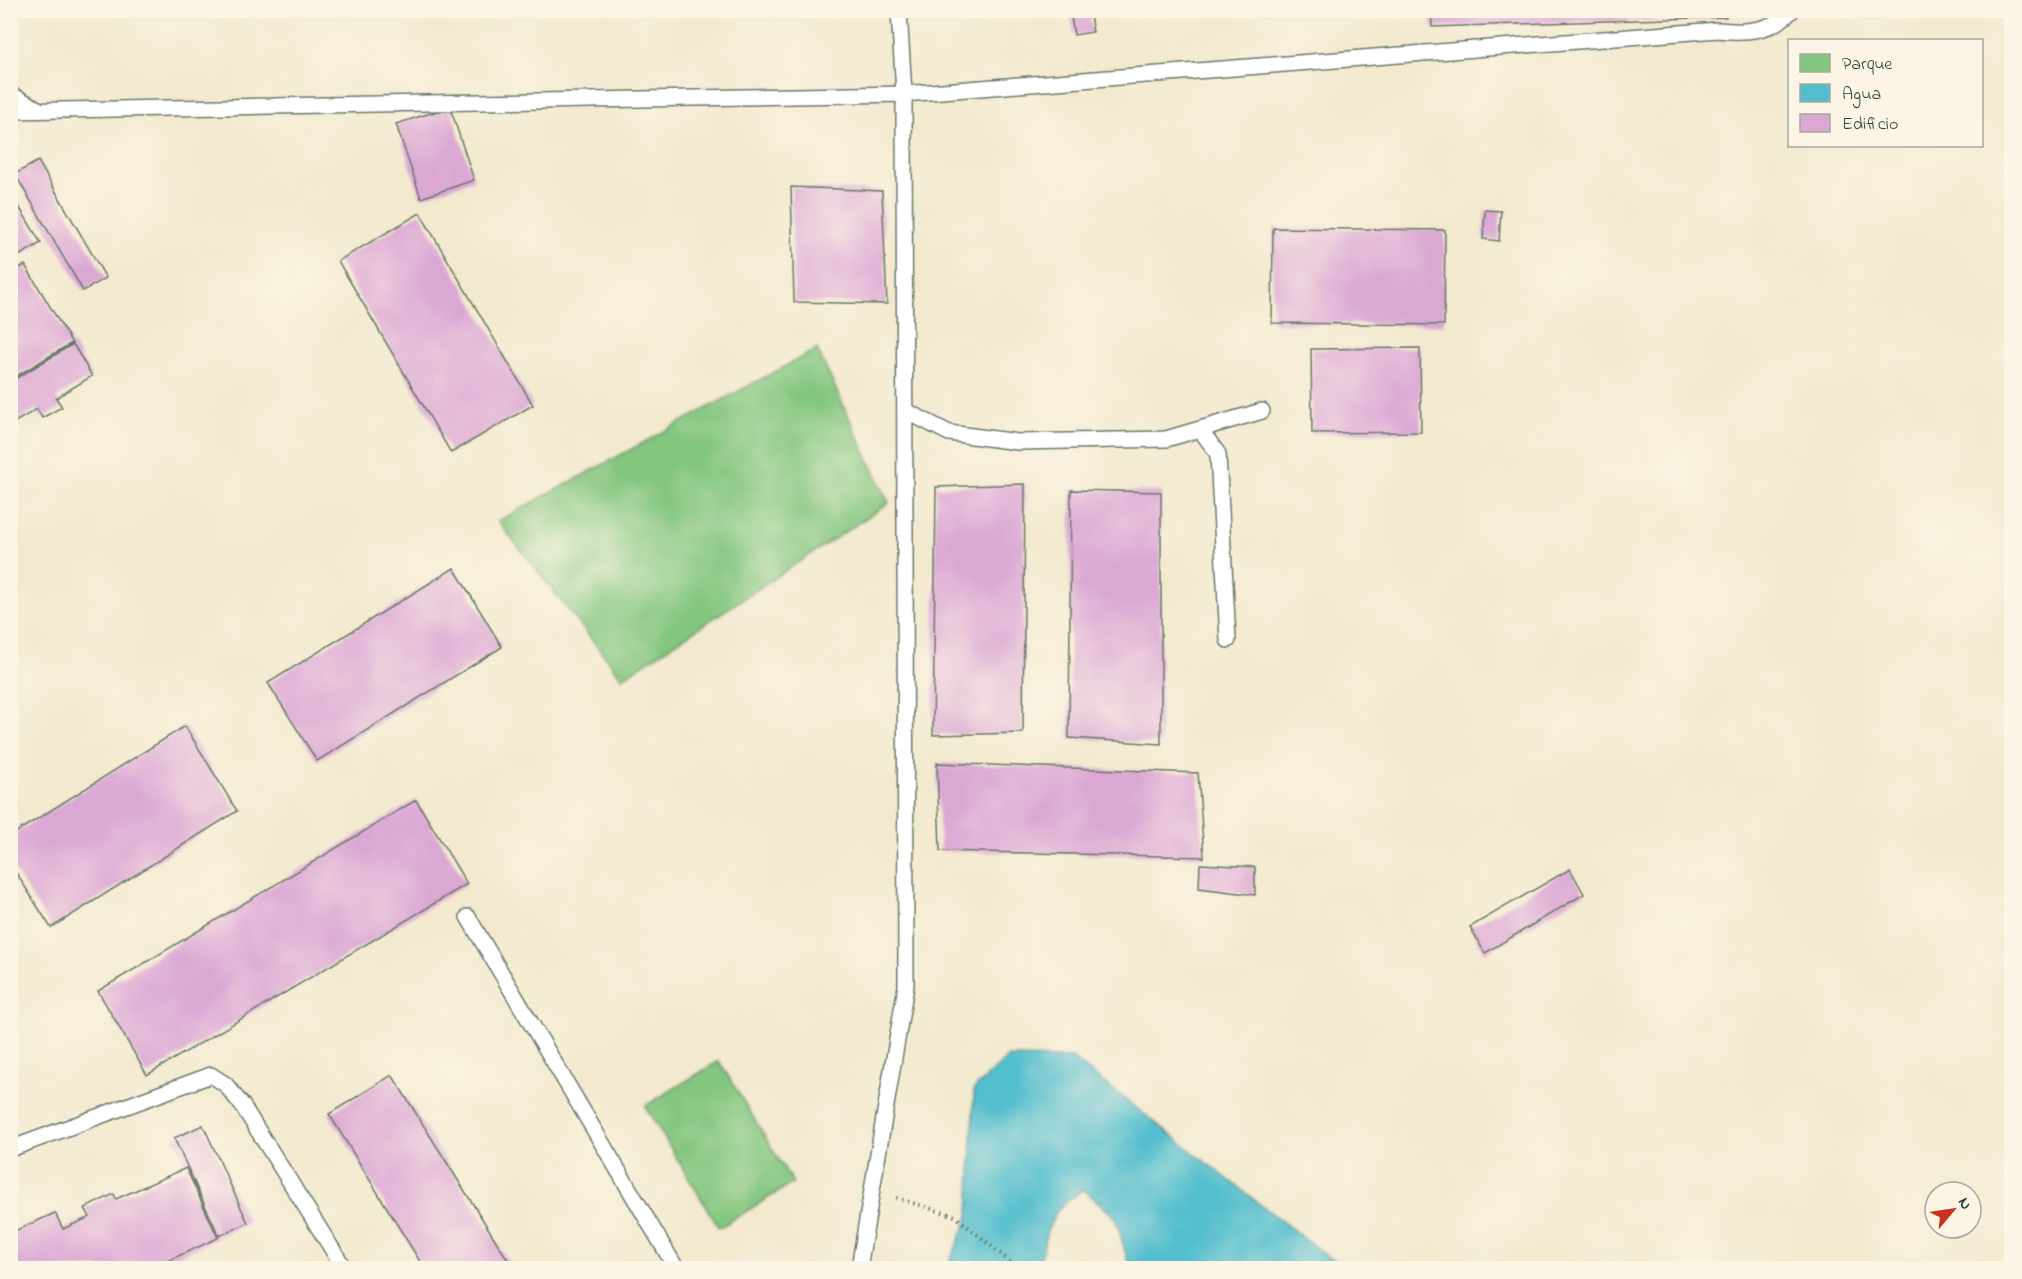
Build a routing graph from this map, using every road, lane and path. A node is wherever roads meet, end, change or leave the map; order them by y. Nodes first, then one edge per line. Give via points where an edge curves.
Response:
1 (899, 10) edge
2 (1792, 10) edge
3 (10, 94) edge
4 (904, 94) junction
5 (10, 111) edge
6 (42, 111) junction
7 (906, 411) junction
8 (1262, 411) dead end
9 (1200, 429) junction
10 (1228, 640) dead end
11 (468, 917) dead end
12 (10, 1149) edge
13 (872, 1191) junction
14 (344, 1269) edge
15 (676, 1269) edge
16 (859, 1269) edge
17 (1018, 1269) edge

1 - 4 lane
2 - 4 lane via 1764,29 1742,33 1718,30
3 - 6 lane
4 - 6 lane
4 - 7 lane
5 - 6 lane
7 - 9 lane via 948,433 1018,441 1166,439
7 - 13 lane via 906,986
8 - 9 lane
9 - 10 lane via 1218,454
11 - 15 lane
12 - 14 lane via 211,1075 225,1084 242,1105
13 - 16 lane
13 - 17 path via 955,1216

